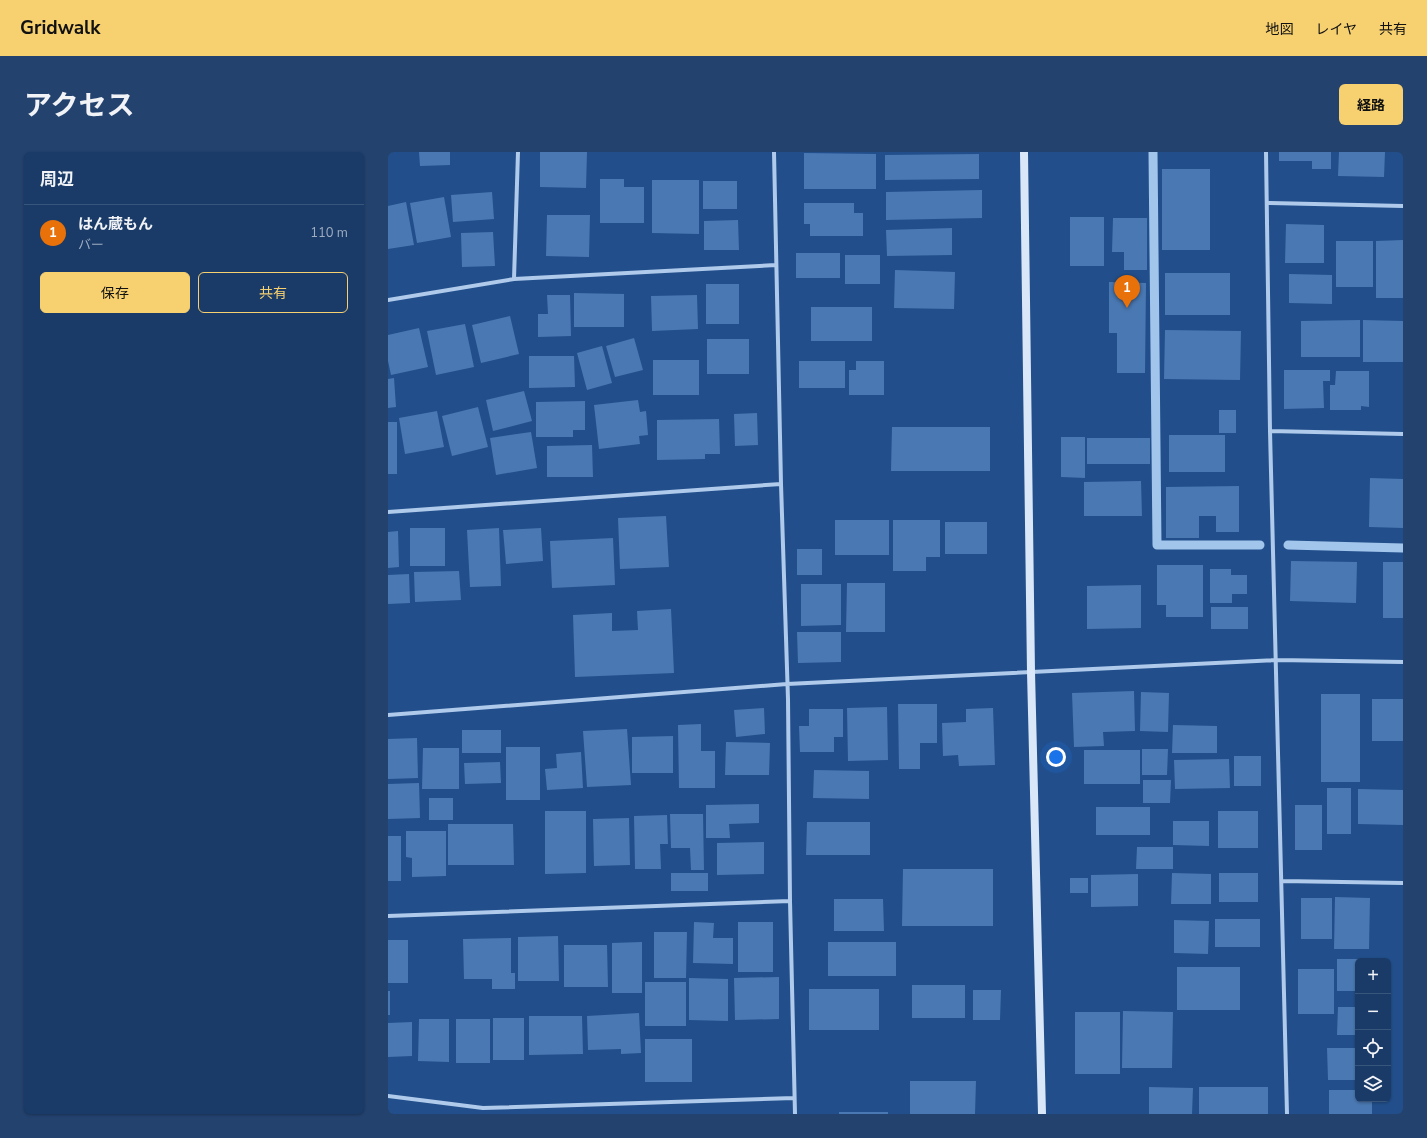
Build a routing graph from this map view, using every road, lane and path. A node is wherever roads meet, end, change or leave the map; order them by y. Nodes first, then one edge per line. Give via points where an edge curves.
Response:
1 (518, 152) edge
2 (774, 152) edge
3 (1024, 152) edge
4 (1266, 152) edge
5 (1267, 203) junction
6 (1403, 206) edge
7 (776, 265) junction
8 (514, 279) junction
9 (388, 300) edge
10 (1270, 431) junction
11 (1403, 434) edge
12 (781, 484) junction
13 (388, 512) edge
14 (1277, 660) junction
15 (1403, 662) edge
16 (1031, 672) junction
17 (787, 684) junction
18 (388, 715) edge
19 (1282, 881) junction
20 (1403, 883) edge
21 (790, 901) junction
22 (388, 916) edge
23 (388, 1096) edge
24 (794, 1098) junction
25 (795, 1114) edge
26 (1042, 1114) edge
27 (1287, 1114) edge

1 - 8 street
2 - 7 street
3 - 16 street
4 - 5 street
5 - 6 street
5 - 10 street
7 - 8 street
7 - 12 street
8 - 9 street
10 - 11 street
10 - 14 street
12 - 13 street
12 - 17 street
14 - 15 street
14 - 16 street
14 - 19 street
16 - 17 street
16 - 26 street
17 - 18 street
17 - 21 street
19 - 20 street
19 - 27 street
21 - 22 street
21 - 24 street
23 - 24 street via 483,1108
24 - 25 street

